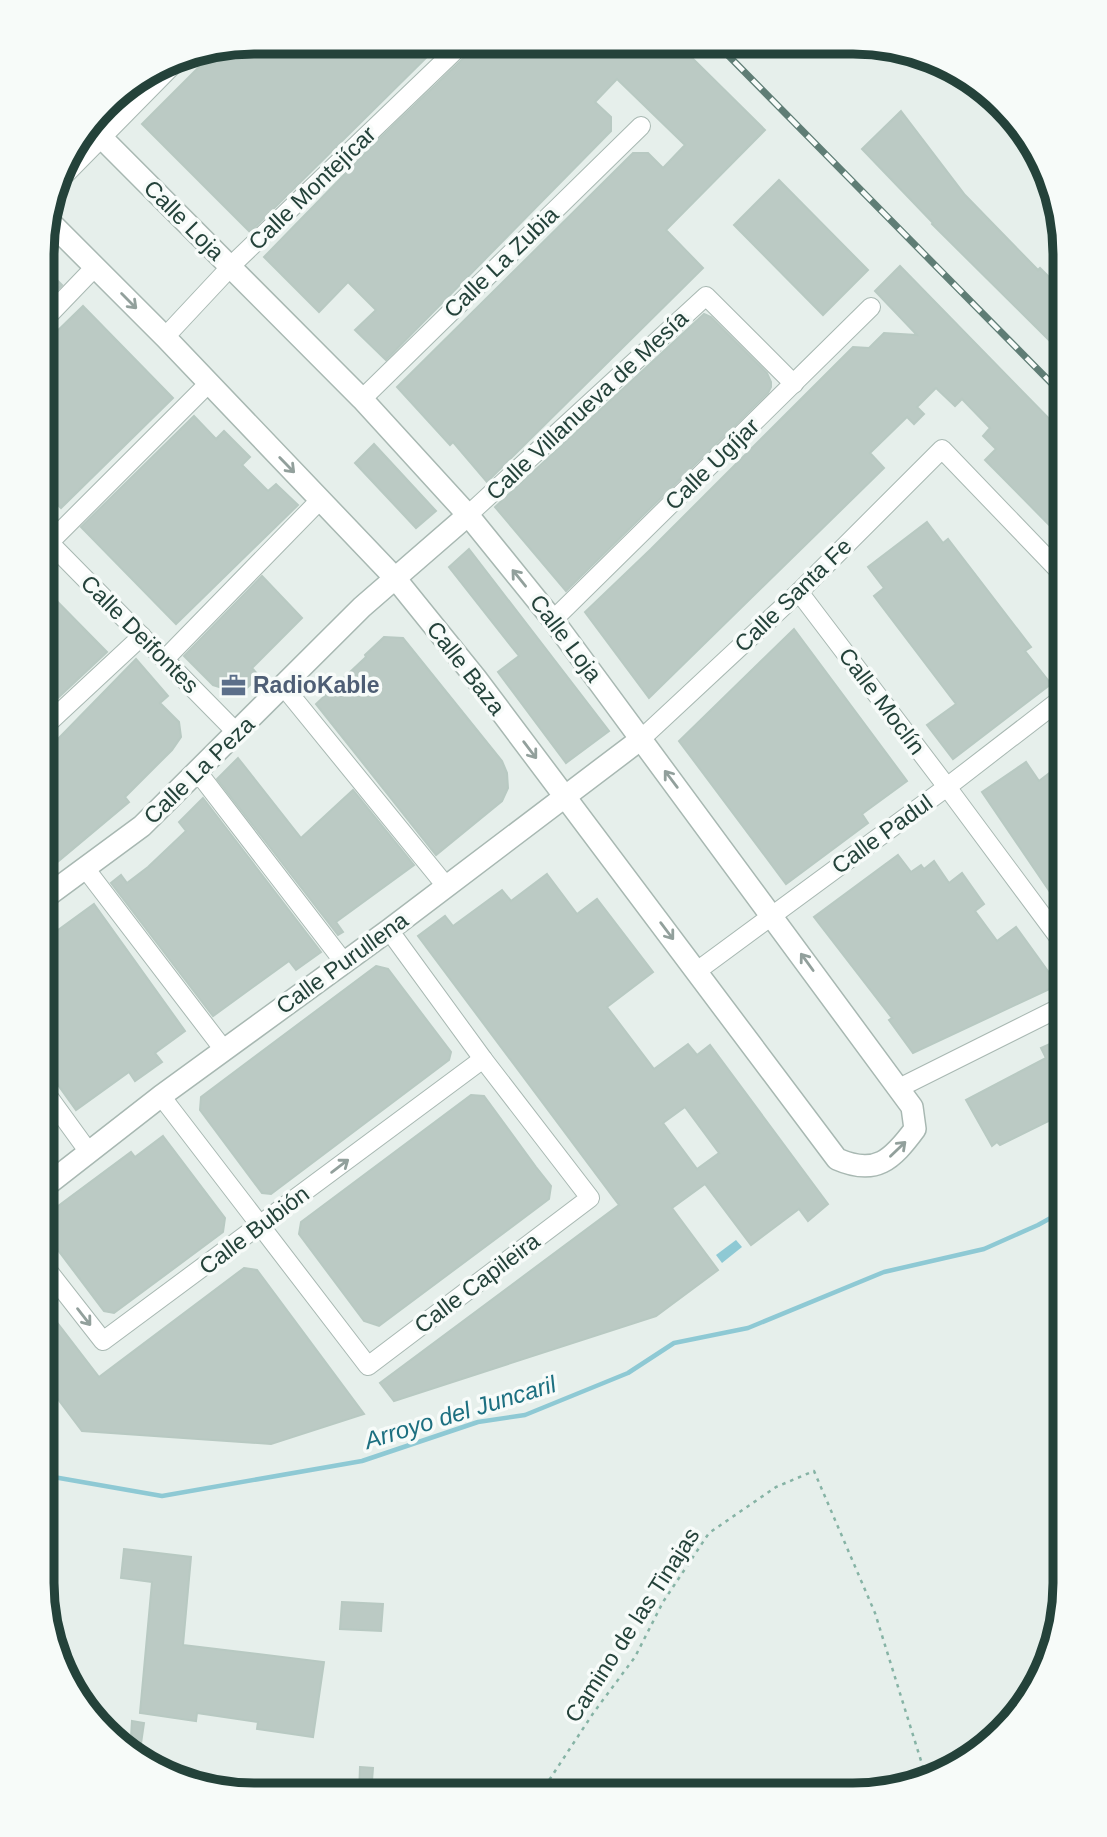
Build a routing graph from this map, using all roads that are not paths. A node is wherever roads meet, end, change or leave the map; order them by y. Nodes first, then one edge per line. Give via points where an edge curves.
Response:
1 (452, 54) edge
2 (149, 84) edge
3 (101, 126) edge
4 (641, 126) dead end
5 (96, 132) edge
6 (56, 228) edge
7 (94, 267) junction
8 (230, 267) junction
9 (871, 307) dead end
10 (54, 309) edge
11 (165, 337) junction
12 (209, 383) junction
13 (794, 384) junction
14 (362, 399) junction
15 (320, 500) junction
16 (468, 515) junction
17 (54, 535) edge
18 (54, 551) edge
19 (1053, 564) edge
20 (396, 578) junction
21 (799, 592) junction
22 (553, 620) junction
23 (142, 636) junction
24 (165, 659) junction
25 (284, 687) junction
26 (1053, 706) edge
27 (54, 718) edge
28 (237, 733) junction
29 (641, 739) junction
30 (197, 771) junction
31 (947, 787) junction
32 (565, 796) junction
33 (85, 868) junction
34 (446, 886) junction
35 (54, 891) edge
36 (772, 914) junction
37 (1052, 929) edge
38 (389, 930) junction
39 (343, 961) junction
40 (697, 971) junction
41 (1052, 1011) edge
42 (224, 1050) junction
43 (483, 1059) junction
44 (899, 1088) junction
45 (161, 1097) junction
46 (54, 1104) edge
47 (88, 1152) junction
48 (837, 1159) joint
49 (54, 1179) edge
50 (261, 1225) junction
51 (54, 1278) edge

1 - 8 street, Calle Montejícar
2 - 3 street
4 - 14 street, Calle La Zubia
5 - 8 street, Calle Loja
6 - 7 street, Calle Baza
7 - 10 street
7 -> 11 street, Calle Baza
8 - 11 street, Calle Montejícar
8 - 14 street, Calle Loja
9 - 13 street, Calle Ugíjar
11 - 12 street, Calle Baza
12 -> 15 street, Calle Baza
12 - 17 street
13 - 16 street, Calle Villanueva de Mesía via 706,296
13 - 22 street, Calle Ugíjar
14 - 16 street, Calle Loja
15 - 20 street, Calle Baza
15 - 24 street
16 - 20 street, Calle La Peza
22 -> 16 street, Calle Loja
18 - 23 street, Calle Deifontes
19 - 21 street, Calle Santa Fe via 942,449
20 - 25 street, Calle La Peza
20 -> 32 street, Calle Baza
21 - 29 street, Calle Santa Fe
21 - 31 street, Calle Moclín
22 - 29 street, Calle Loja
23 - 24 street, Calle Deifontes
23 - 27 street
24 - 28 street, Calle Deifontes
25 - 28 street, Calle La Peza
25 - 34 street
26 - 31 street, Calle Padul
28 - 30 street, Calle La Peza
29 - 32 street, Calle Purullena
36 -> 29 street, Calle Loja
30 - 33 street, Calle La Peza via 142,826
30 - 39 street
31 - 36 street, Calle Padul
31 - 37 street, Calle Moclín
32 - 34 street, Calle Purullena
32 -> 40 street, Calle Baza
33 - 35 street, Calle La Peza
33 - 42 street
34 - 38 street, Calle Purullena
36 - 40 street, Calle Padul
44 -> 36 street, Calle Loja
38 - 39 street, Calle Purullena
38 - 43 street, Calle Capileira
39 - 42 street, Calle Purullena
40 - 48 street, Calle Baza
41 - 44 street
42 - 45 street, Calle Purullena
50 -> 43 street, Calle Bubión
43 - 50 street, Calle Capileira via 590,1198 368,1366
48 -> 44 street, Calle Loja via 856,1167 877,1165 898,1152 915,1129 912,1107
45 - 47 street, Calle Purullena
45 - 50 street, Calle Capileira
46 - 47 street
47 - 49 street, Calle Purullena
51 -> 50 street, Calle Bubión via 103,1341

